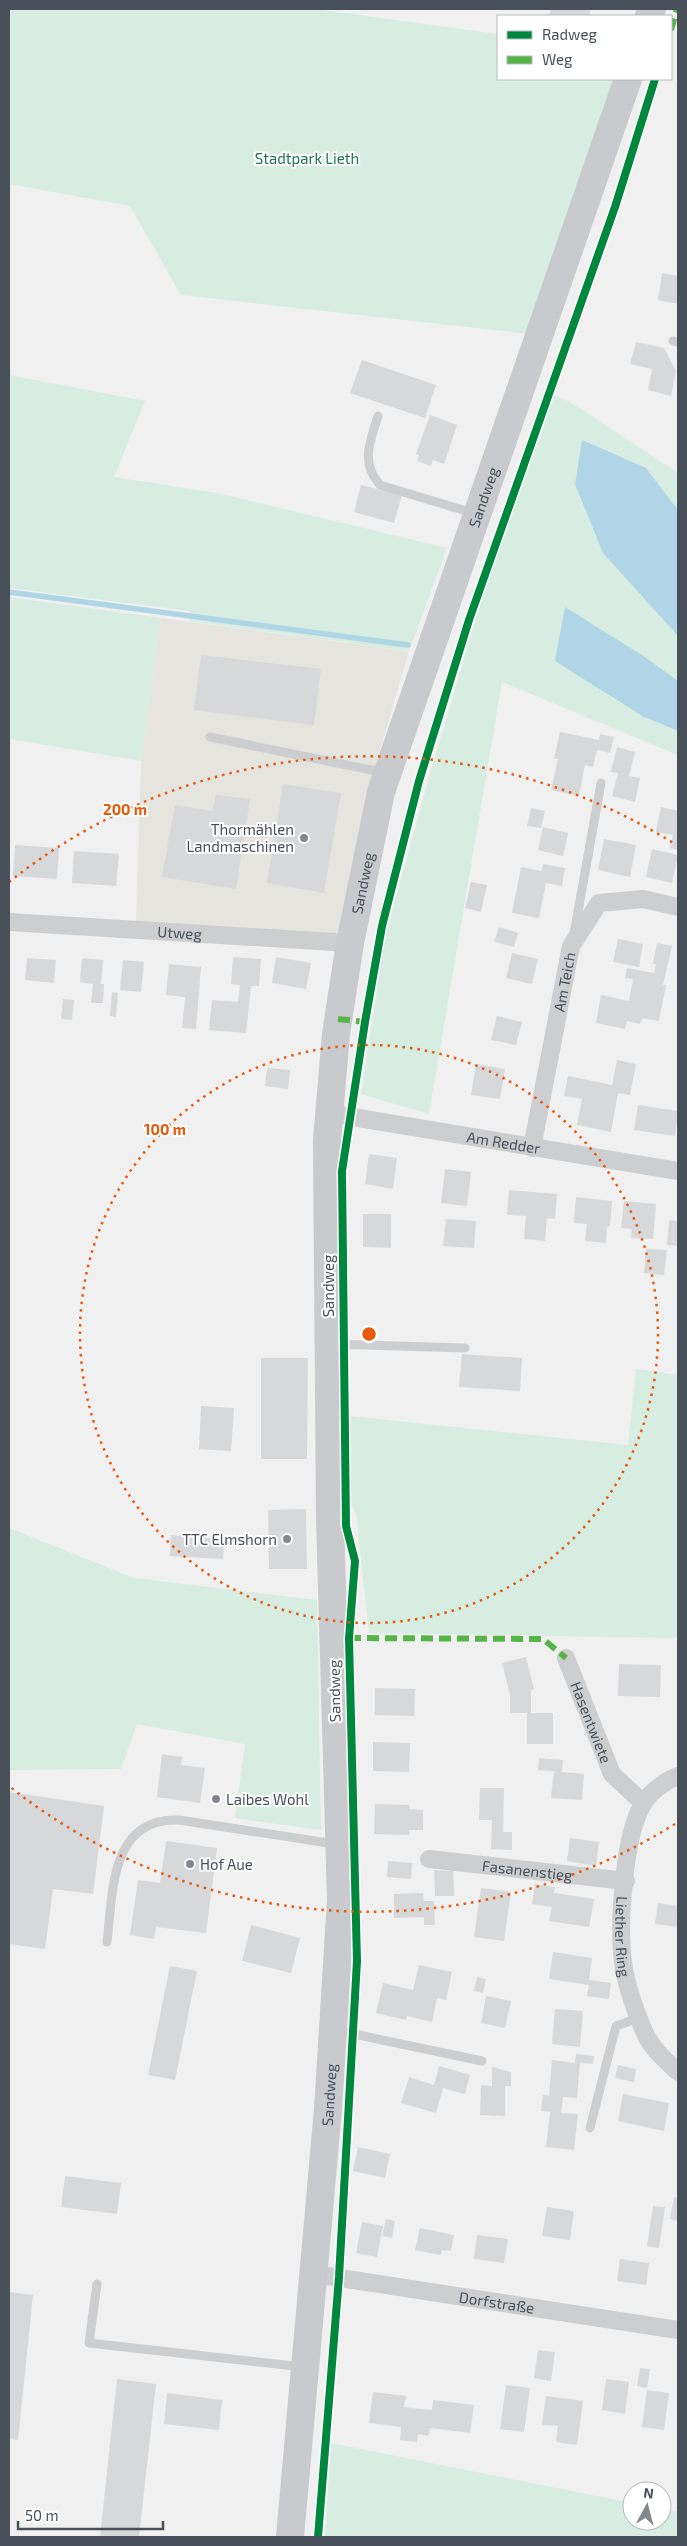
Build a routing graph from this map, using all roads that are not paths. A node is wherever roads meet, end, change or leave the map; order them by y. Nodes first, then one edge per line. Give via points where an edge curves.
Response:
1 (628, 80) edge
2 (378, 416) dead end
3 (478, 515) junction
4 (210, 737) dead end
5 (386, 774) junction
6 (601, 783) dead end
7 (678, 907) edge
8 (9, 922) edge
9 (350, 943) junction
10 (571, 946) junction
11 (328, 1113) junction
12 (532, 1148) junction
13 (678, 1171) edge
14 (328, 1344) junction
15 (465, 1348) dead end
16 (566, 1658) dead end
17 (678, 1776) edge
18 (643, 1804) junction
19 (338, 1844) junction
20 (430, 1859) dead end
21 (626, 1881) junction
22 (107, 1942) dead end
23 (639, 2018) junction
24 (333, 2030) junction
25 (482, 2061) dead end
26 (678, 2072) edge
27 (590, 2128) dead end
28 (314, 2274) junction
29 (97, 2284) dead end
30 (678, 2330) edge
31 (306, 2367) junction
32 (290, 2537) edge

1 - 3 main road, Sandweg
2 - 3 lane via 367,451 370,474 380,485
3 - 5 main road, Sandweg
4 - 5 lane
5 - 9 main road, Sandweg
6 - 10 lane
7 - 10 street, Am Teich via 643,899 600,903
8 - 9 street, Utweg
9 - 11 main road, Sandweg
10 - 12 street, Am Teich
11 - 12 street, Am Redder
11 - 14 main road, Sandweg
12 - 13 street, Am Redder
14 - 15 lane
14 - 19 main road, Sandweg
16 - 18 street, Hasentwiete via 612,1774
17 - 18 street, Liether Ring via 665,1781
18 - 21 street, Liether Ring via 631,1835
19 - 22 lane via 179,1820 164,1819 153,1823 132,1837 124,1847 113,1891
19 - 24 main road, Sandweg via 341,1900
20 - 21 street, Fasanenstieg
21 - 23 street, Liether Ring via 621,1931 623,1962
23 - 26 street, Liether Ring via 658,2054
23 - 27 lane via 616,2026
24 - 25 lane
24 - 28 main road, Sandweg
28 - 30 street, Dorfstraße
28 - 31 main road, Sandweg
29 - 31 lane via 89,2343
31 - 32 main road, Sandweg

